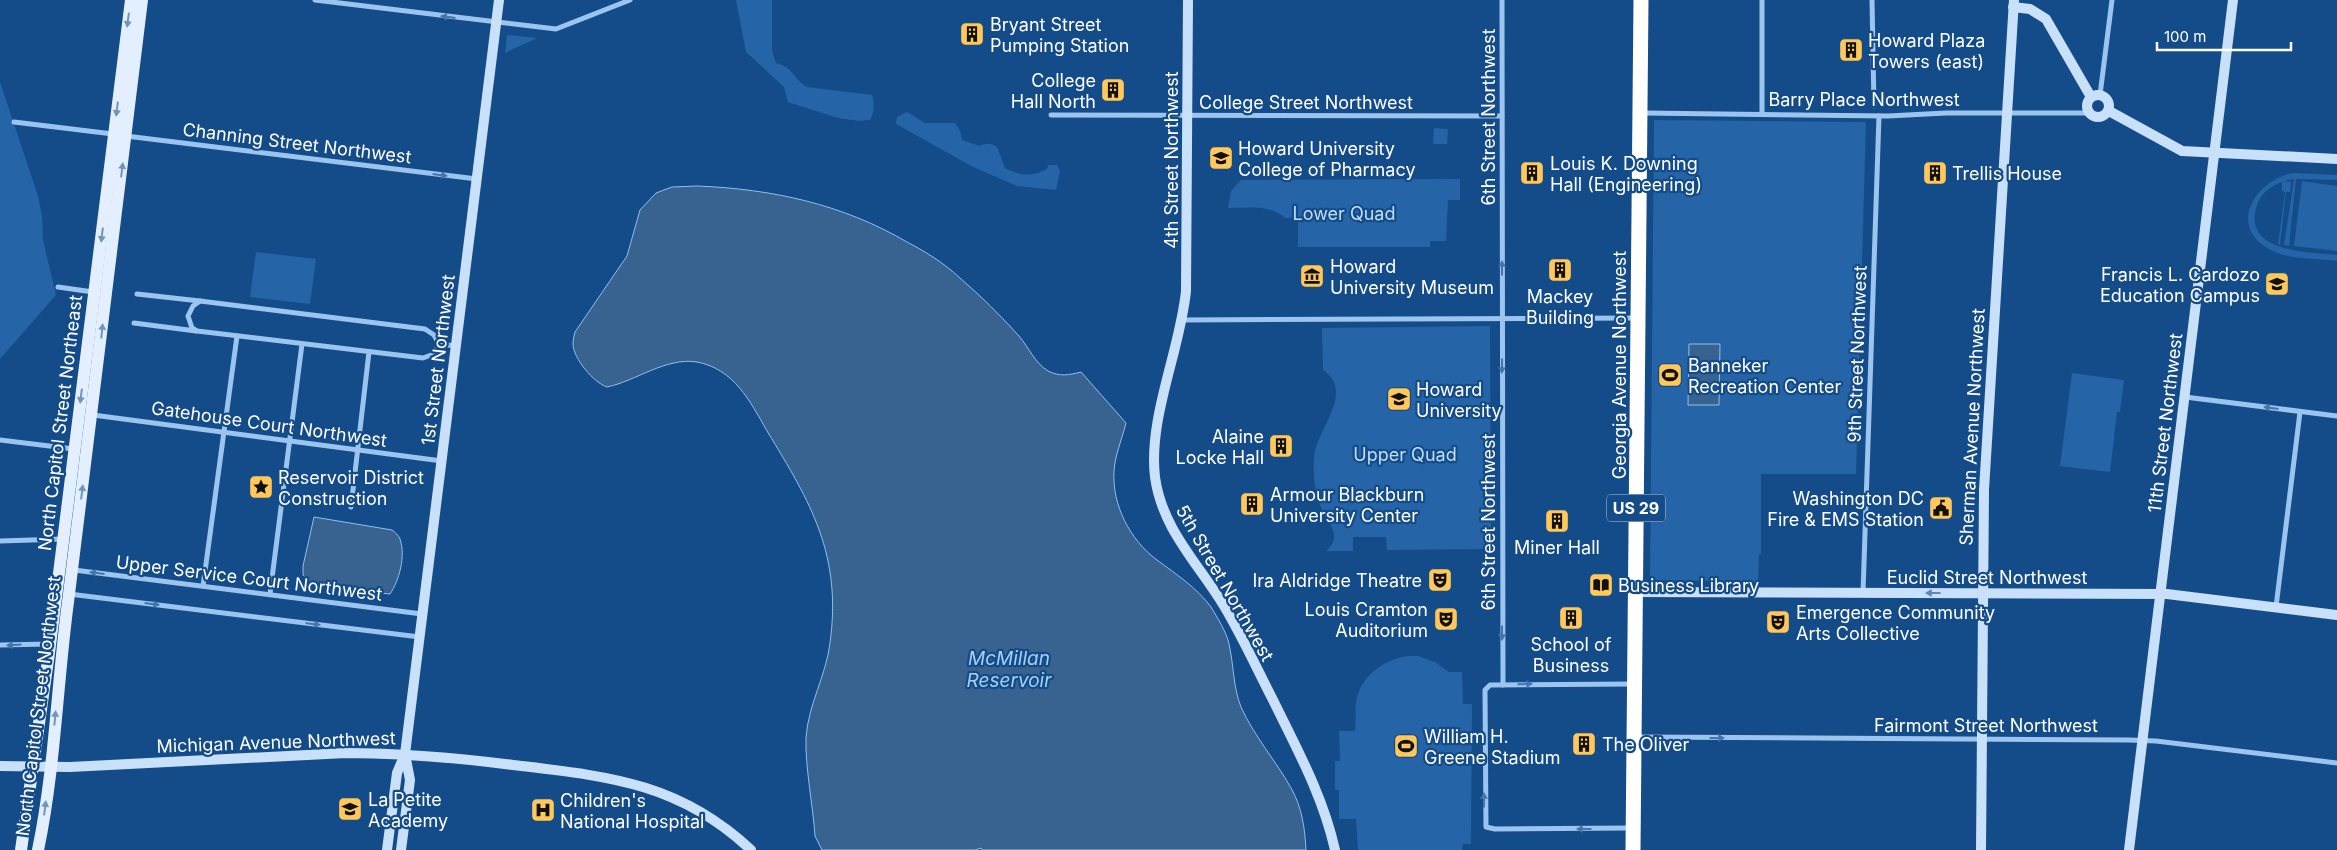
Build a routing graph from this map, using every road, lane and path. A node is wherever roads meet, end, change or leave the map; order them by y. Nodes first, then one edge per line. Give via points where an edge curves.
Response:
1 (131, 0) edge
2 (142, 0) edge
3 (314, 0) edge
4 (499, 0) edge
5 (630, 0) edge
6 (1188, 0) edge
7 (1502, 0) edge
8 (1641, 0) edge
9 (1762, 0) edge
10 (1872, 0) edge
11 (2112, 0) edge
12 (2234, 0) edge
13 (2014, 4) edge
14 (496, 23) junction
15 (2095, 96) junction
16 (1874, 106) dead end
17 (2108, 111) junction
18 (1640, 112) junction
19 (2007, 113) junction
20 (2089, 113) junction
21 (1762, 114) junction
22 (1051, 115) dead end
23 (1188, 115) junction
24 (1502, 116) junction
25 (1878, 116) junction
26 (14, 122) dead end
27 (120, 135) junction
28 (2215, 154) junction
29 (2337, 157) edge
30 (477, 180) junction
31 (58, 287) dead end
32 (100, 293) junction
33 (137, 294) dead end
34 (200, 301) junction
35 (1502, 317) junction
36 (1638, 318) junction
37 (1182, 320) junction
38 (134, 323) dead end
39 (197, 331) junction
40 (237, 336) junction
41 (302, 344) junction
42 (439, 344) junction
43 (456, 346) junction
44 (369, 352) junction
45 (2185, 397) junction
46 (2300, 412) junction
47 (93, 415) junction
48 (2337, 416) edge
49 (224, 432) junction
50 (0, 440) edge
51 (290, 441) junction
52 (81, 450) junction
53 (358, 450) junction
54 (442, 461) junction
55 (351, 508) dead end
56 (70, 540) junction
57 (0, 541) edge
58 (72, 570) junction
59 (203, 586) junction
60 (1635, 592) junction
61 (1863, 592) junction
62 (1982, 593) junction
63 (69, 594) junction
64 (270, 594) junction
65 (2161, 594) junction
66 (2276, 607) junction
67 (423, 614) junction
68 (2337, 615) edge
69 (420, 637) junction
70 (56, 644) junction
71 (0, 645) edge
72 (1634, 684) junction
73 (1503, 685) junction
74 (1634, 737) junction
75 (1982, 739) junction
76 (2143, 740) junction
77 (405, 754) junction
78 (2337, 763) edge
79 (0, 766) edge
80 (34, 766) junction
81 (50, 766) junction
82 (1633, 828) junction
83 (21, 850) edge
84 (38, 850) edge
85 (387, 850) edge
86 (401, 850) edge
87 (751, 850) edge
88 (1335, 850) edge
89 (1633, 850) edge
90 (1981, 850) edge
91 (2130, 850) edge

1 -> 27 main road, North Capitol Street Northeast
2 - 27 main road
14 -> 3 street
4 - 14 street, 1st Street Northwest
5 - 14 street via 560,29
6 - 23 street, 4th Street Northwest
7 - 24 street, 6th Street Northwest
8 - 18 highway, Georgia Avenue Northwest / US 29
9 - 21 street
10 - 16 street
11 - 15 street
12 - 28 street, 11th Street Northwest
13 - 15 street via 2046,19
13 - 19 street, Sherman Avenue Northwest
14 - 30 street, 1st Street Northwest
15 - 17 street via 2108,101
15 - 20 street via 2086,106
17 - 20 street via 2098,118
17 - 28 street via 2180,150
18 - 21 street, Barry Place Northwest
18 - 36 highway, Georgia Avenue Northwest / US 29
19 - 20 street, Barry Place Northwest
19 - 25 street, Barry Place Northwest
19 - 62 street, Sherman Avenue Northwest via 1984,474
21 - 25 street, Barry Place Northwest
22 - 23 street, College Street Northwest
23 - 24 street, College Street Northwest
23 - 37 street, 4th Street Northwest via 1187,268
35 -> 24 street, 6th Street Northwest
25 - 61 street, 9th Street Northwest
26 - 27 street, Channing Street Northwest
27 -> 30 street, Channing Street Northwest
27 - 32 main road, North Capitol Street Northeast
28 - 29 street
28 - 45 street, 11th Street Northwest
30 - 43 street, 1st Street Northwest
31 - 32 street
47 -> 32 main road
32 -> 52 main road, North Capitol Street Northeast
33 - 34 street
34 - 39 street via 188,316 192,328
34 - 42 street via 425,329
35 - 36 street
35 - 37 street
35 -> 73 street, 6th Street Northwest
36 - 60 highway, Georgia Avenue Northwest / US 29
37 - 88 street, 5th Street Northwest via 1155,440 1154,469 1161,504 1177,539 1228,613 1294,742 1320,799
38 - 39 street
39 - 40 street
40 - 41 street
40 - 49 street
41 - 44 street
41 - 51 street
42 - 43 street
42 - 44 street via 434,354 423,358
43 - 54 street, 1st Street Northwest
44 - 53 street
46 -> 45 street
45 - 65 street, 11th Street Northwest
46 - 48 street
46 - 66 street
47 - 49 street, Gatehouse Court Northwest
47 - 52 main road
49 - 51 street, Gatehouse Court Northwest
49 - 59 street
50 - 52 street
51 - 53 street, Gatehouse Court Northwest
51 - 64 street
52 - 56 main road, North Capitol Street Northeast
53 - 54 street, Gatehouse Court Northwest
53 - 55 street
54 - 67 street, 1st Street Northwest
56 - 57 street
56 - 58 main road, North Capitol Street Northwest
56 - 70 main road, North Capitol Street Northeast
59 -> 58 street, Upper Service Court Northwest
58 - 63 main road, North Capitol Street Northwest
59 - 64 street, Upper Service Court Northwest
60 - 61 street, Euclid Street Northwest
60 - 72 highway, Georgia Avenue Northwest / US 29
62 -> 61 street, Euclid Street Northwest
62 - 65 street, Euclid Street Northwest
62 - 75 street, Sherman Avenue Northwest
63 -> 69 street
63 - 70 main road, North Capitol Street Northwest
64 - 67 street, Upper Service Court Northwest
65 - 66 street, Euclid Street Northwest
65 - 76 street, 11th Street Northwest
66 - 68 street, Euclid Street Northwest
67 - 69 street, 1st Street Northwest
69 - 77 street, 1st Street Northwest
70 -> 71 street
70 - 80 main road, North Capitol Street Northeast
81 -> 70 main road, North Capitol Street Northwest
73 -> 72 street
72 - 74 highway, Georgia Avenue Northwest / US 29
82 -> 73 street via 1489,829 1484,825 1485,690 1490,685
74 -> 75 street, Fairmont Street Northwest
74 - 82 highway, Georgia Avenue Northwest / US 29
75 - 76 street, Fairmont Street Northwest
75 - 90 street, Sherman Avenue Northwest
76 - 78 street, Fairmont Street Northwest
76 - 91 street, 11th Street Northwest
77 - 81 street, Michigan Avenue Northwest via 317,754
77 - 85 street, 1st Street Northwest via 397,773
77 - 86 street, 1st Street Northwest via 410,780
77 - 87 street, Michigan Avenue Northwest via 626,781 662,792 697,810
79 - 80 street, Michigan Avenue Northwest
80 - 81 street, Michigan Avenue Northwest
80 - 83 main road, North Capitol Street Northeast
84 -> 81 main road, North Capitol Street Northwest
82 - 89 highway, Georgia Avenue Northwest / US 29

